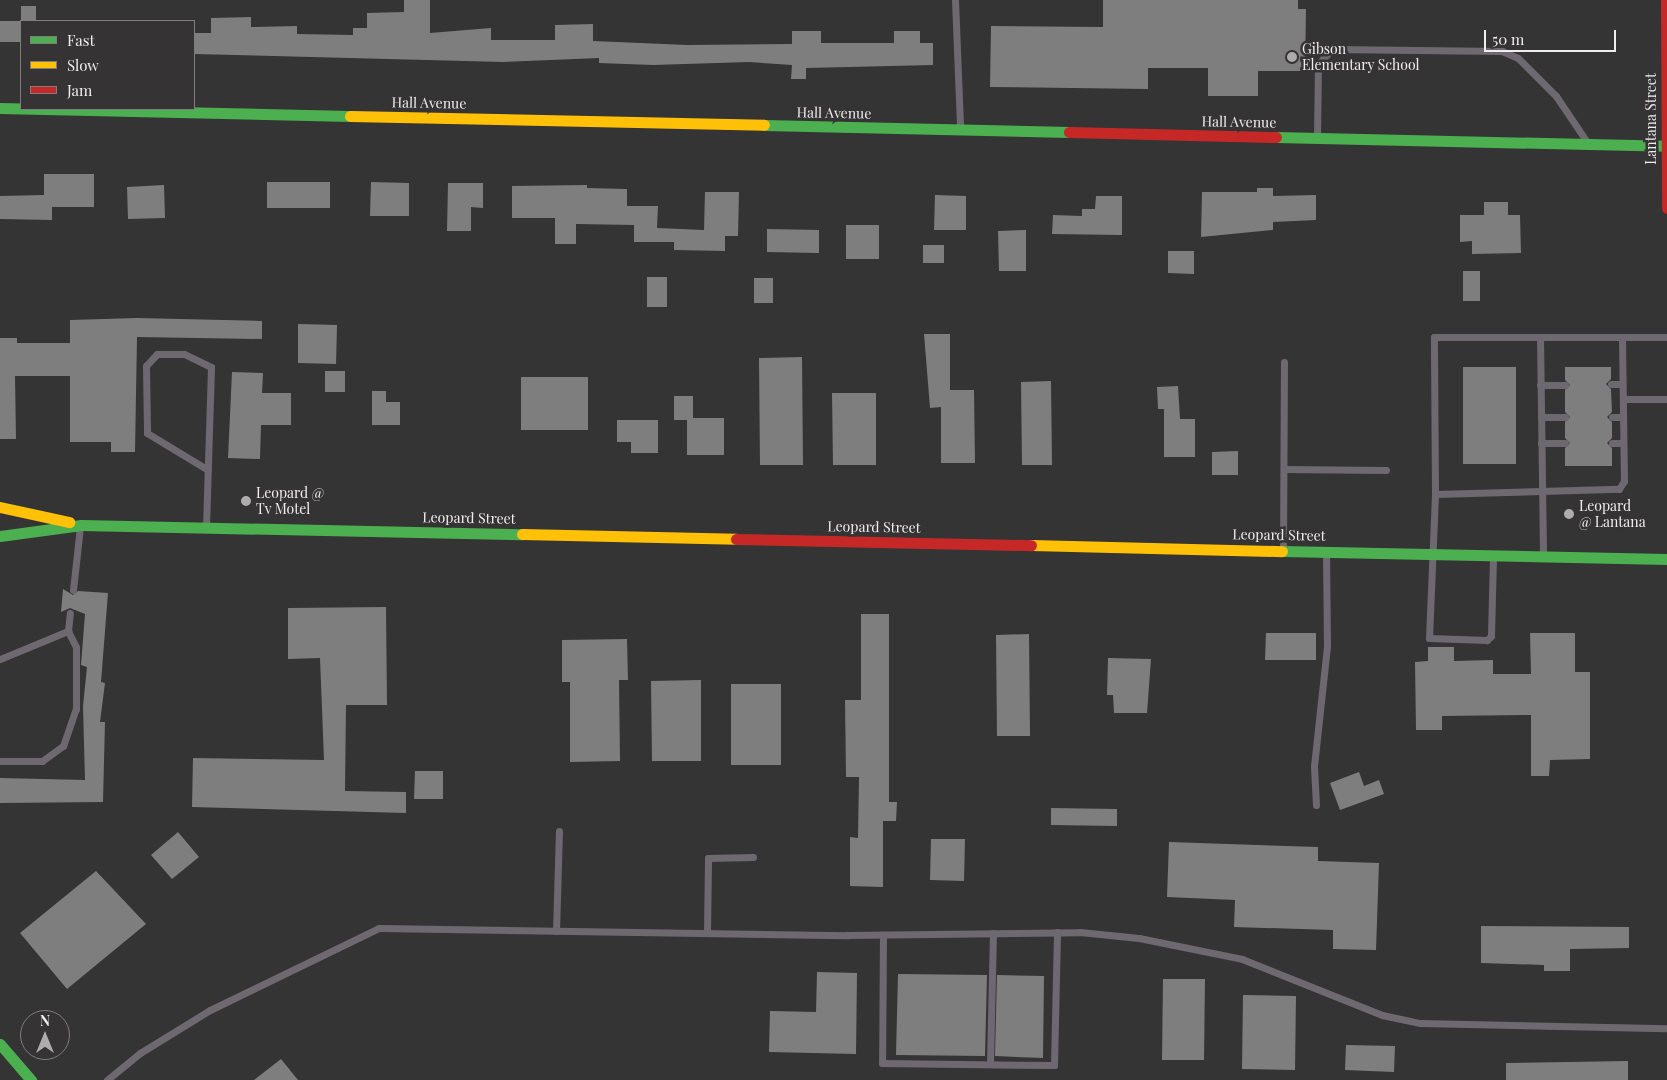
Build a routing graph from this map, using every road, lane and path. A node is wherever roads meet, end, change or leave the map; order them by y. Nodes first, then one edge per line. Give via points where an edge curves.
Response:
1 (955, 0) edge
2 (1666, 0) edge
3 (0, 108) edge
4 (20, 108) edge
5 (83, 110) edge
6 (960, 131) junction
7 (1317, 138) junction
8 (1589, 144) junction
9 (1666, 146) edge
10 (1667, 208) edge
11 (1540, 337) junction
12 (1622, 337) junction
13 (1667, 337) edge
14 (1284, 362) dead end
15 (1611, 384) dead end
16 (1622, 384) junction
17 (1540, 385) junction
18 (1565, 385) dead end
19 (1623, 399) junction
20 (1667, 400) edge
21 (1541, 417) junction
22 (1565, 417) dead end
23 (1612, 417) dead end
24 (1623, 417) junction
25 (1541, 443) junction
26 (1565, 443) dead end
27 (1612, 443) dead end
28 (1623, 443) junction
29 (1284, 469) junction
30 (208, 470) junction
31 (1386, 470) dead end
32 (1542, 493) junction
33 (1435, 494) junction
34 (0, 507) edge
35 (81, 525) junction
36 (206, 527) junction
37 (0, 536) edge
38 (1283, 550) junction
39 (1326, 552) junction
40 (1431, 554) junction
41 (1493, 555) junction
42 (1543, 556) junction
43 (1667, 559) edge
44 (73, 590) dead end
45 (70, 613) dead end
46 (68, 631) junction
47 (0, 659) edge
48 (0, 761) edge
49 (1316, 805) dead end
50 (559, 831) dead end
51 (753, 857) dead end
52 (556, 931) junction
53 (1057, 932) junction
54 (707, 933) junction
55 (993, 933) junction
56 (883, 935) junction
57 (1667, 1028) edge
58 (0, 1044) edge
59 (990, 1064) junction
60 (31, 1080) edge
61 (107, 1080) edge

1 - 6 lane
2 - 9 street, Lantana Street
3 - 4 street, Hall Avenue
5 - 6 street, Hall Avenue
6 - 7 street, Hall Avenue
7 - 8 street, Hall Avenue
7 - 8 lane via 1318,64 1332,49 1502,51 1518,58 1556,96
8 - 9 street, Hall Avenue
9 - 10 street, Lantana Street
11 - 12 lane
11 - 17 lane
11 - 33 lane via 1434,337
12 - 13 lane
12 - 16 lane
14 - 29 lane
15 - 16 lane
16 - 19 lane
17 - 18 lane
17 - 21 lane
19 - 20 lane
19 - 24 lane
21 - 22 lane
21 - 25 lane
23 - 24 lane
24 - 28 lane
25 - 26 lane
25 - 32 lane
27 - 28 lane
28 - 32 lane via 1624,481 1619,489
29 - 31 lane
29 - 38 lane
30 - 30 lane via 211,367 184,354 157,354 146,366 147,433
30 - 36 lane
32 - 33 lane
32 - 42 lane
33 - 40 lane
34 - 35 street, Leopard Street
35 - 36 street, Leopard Street
35 - 37 street, Leopard Street
35 - 44 lane
36 - 38 street, Leopard Street
38 - 39 street, Leopard Street
39 - 40 street, Leopard Street
39 - 49 lane via 1328,646 1314,766
40 - 41 street, Leopard Street
40 - 41 lane via 1428,638 1434,640 1487,640 1491,636
41 - 42 street, Leopard Street
42 - 43 street, Leopard Street
45 - 46 lane
46 - 47 lane
46 - 48 lane via 76,647 76,709 63,746 42,761
50 - 52 lane
51 - 54 lane via 708,858
52 - 54 lane
52 - 61 lane via 380,928 210,1010 140,1053
53 - 55 lane
53 - 57 lane via 1139,938 1242,959 1382,1015 1420,1023
53 - 59 lane via 1054,1065
54 - 56 lane
55 - 56 lane
55 - 59 lane
56 - 59 lane via 882,1063
58 - 60 street

